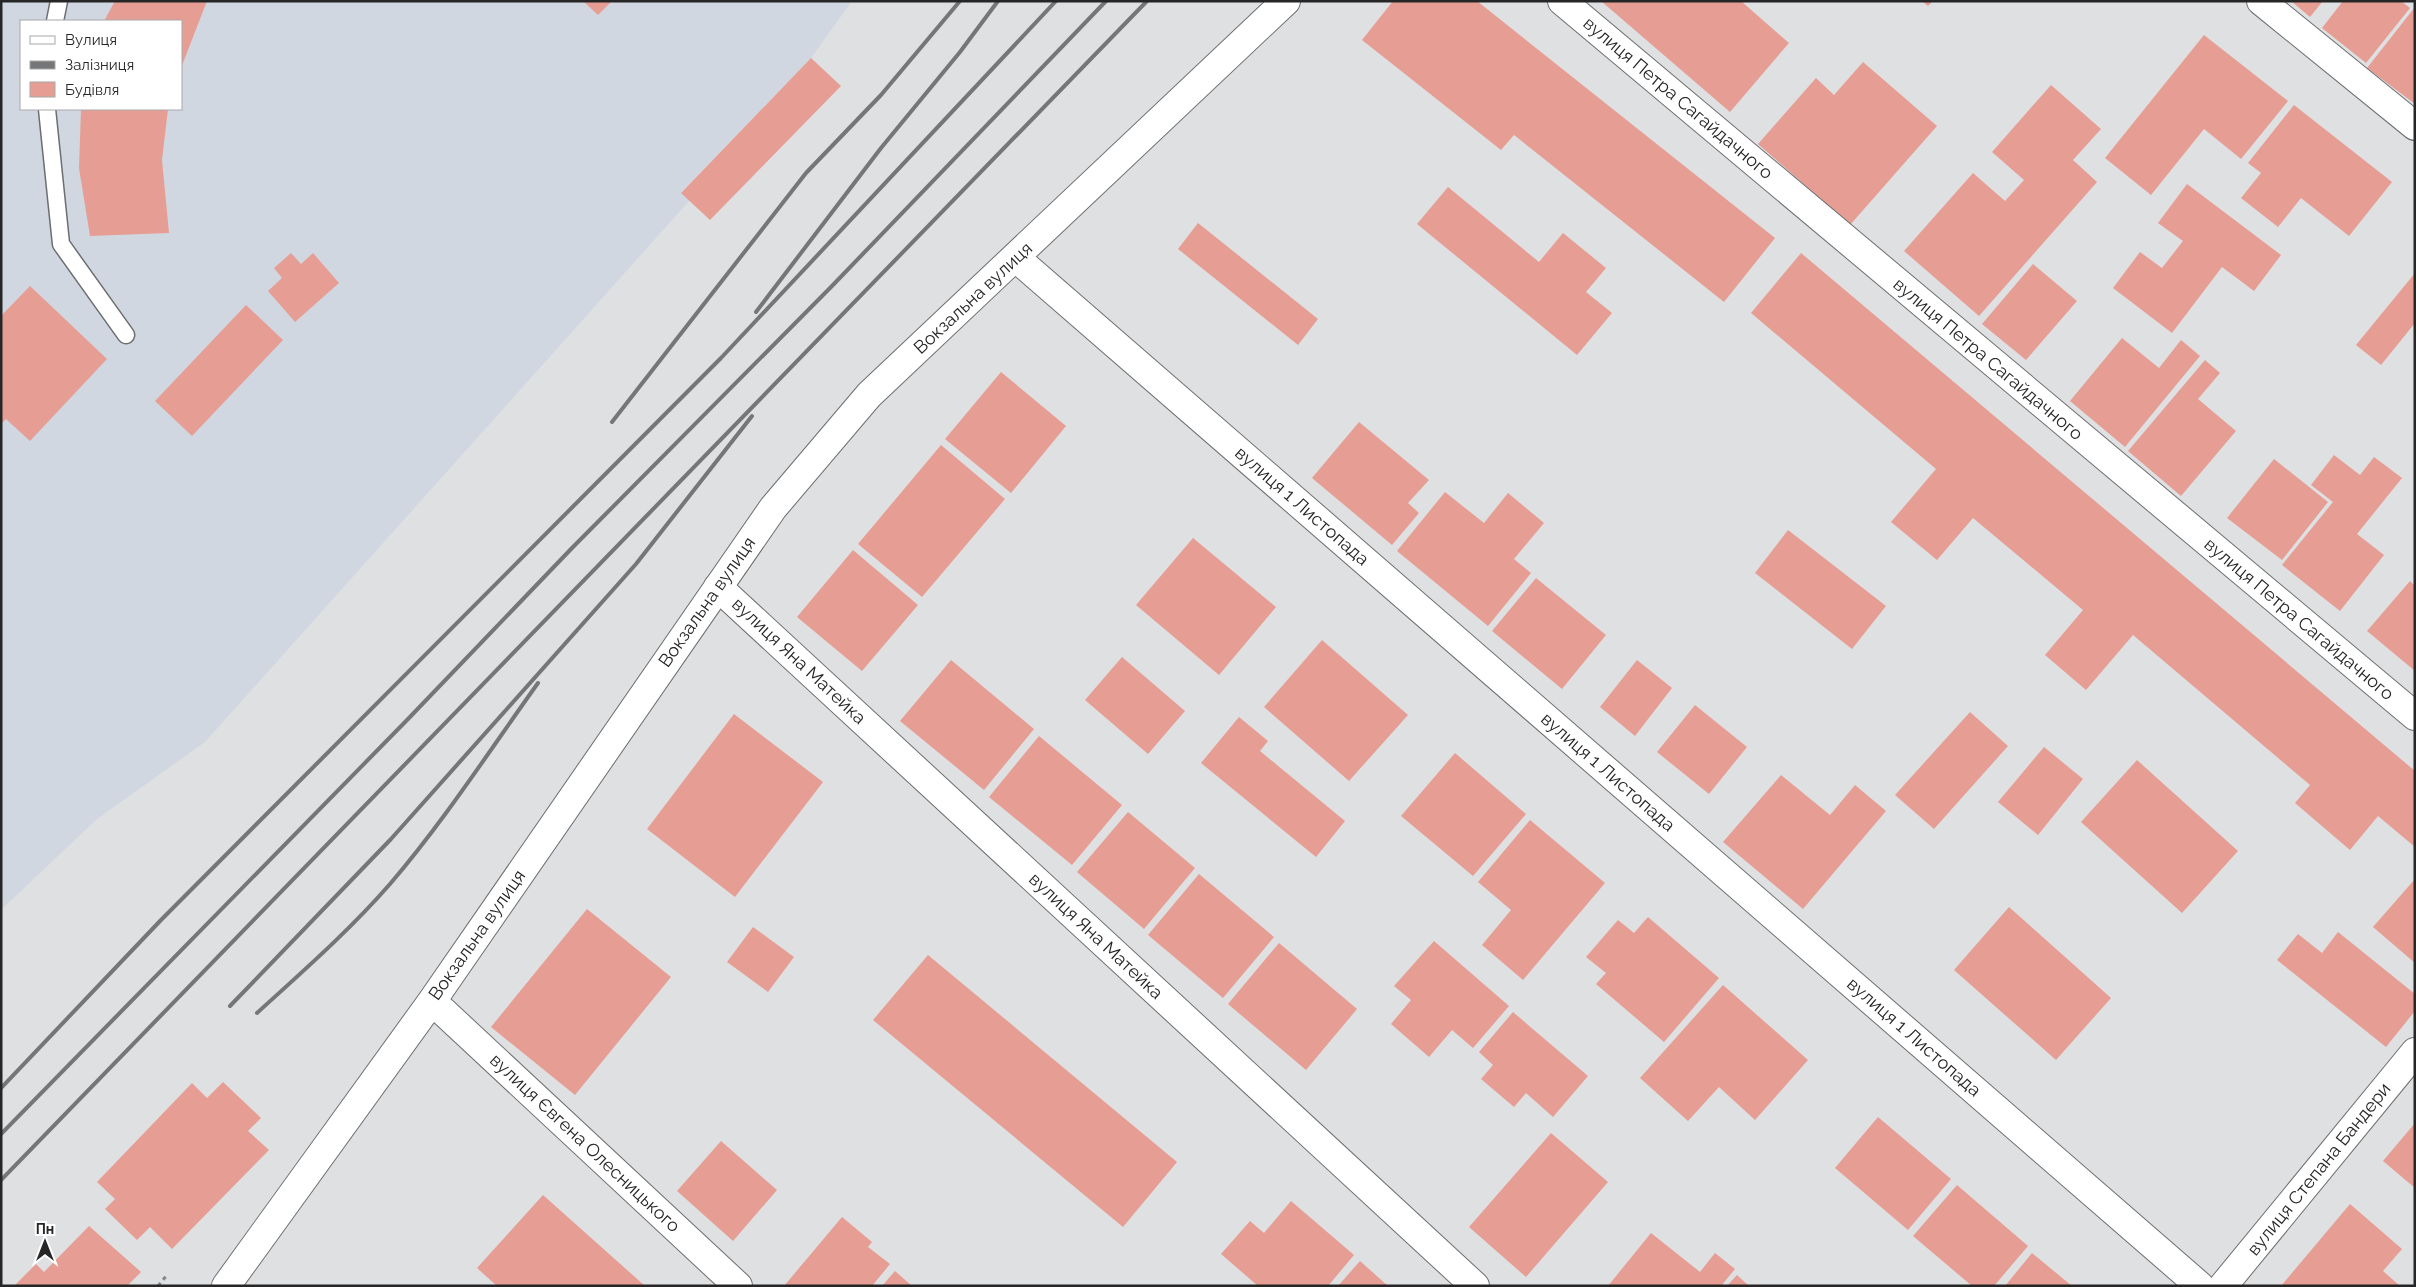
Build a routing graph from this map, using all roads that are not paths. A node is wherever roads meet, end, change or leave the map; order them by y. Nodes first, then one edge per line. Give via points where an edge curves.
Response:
1 (59, 1) edge
2 (1286, 1) edge
3 (1562, 1) edge
4 (2262, 1) edge
5 (55, 20) edge
6 (47, 110) edge
7 (2415, 126) edge
8 (1016, 258) junction
9 (126, 335) dead end
10 (718, 587) junction
11 (2415, 716) edge
12 (432, 1001) junction
13 (2415, 1052) edge
14 (226, 1286) edge
15 (738, 1286) edge
16 (1474, 1286) edge
17 (2200, 1286) edge
18 (2223, 1286) edge

1 - 5 lane
2 - 8 street, Вокзальна вулиця
3 - 11 street, вулиця Петра Сагайдачного
4 - 7 street
6 - 9 lane via 61,244
8 - 10 street, Вокзальна вулиця via 869,395 773,508
8 - 17 street, вулиця 1 Листопада
10 - 12 street, Вокзальна вулиця
10 - 16 street, вулиця Яна Матейка
12 - 14 street, Вокзальна вулиця
12 - 15 street, вулиця Євгена Олесницького
13 - 18 street, вулиця Степана Бандери

